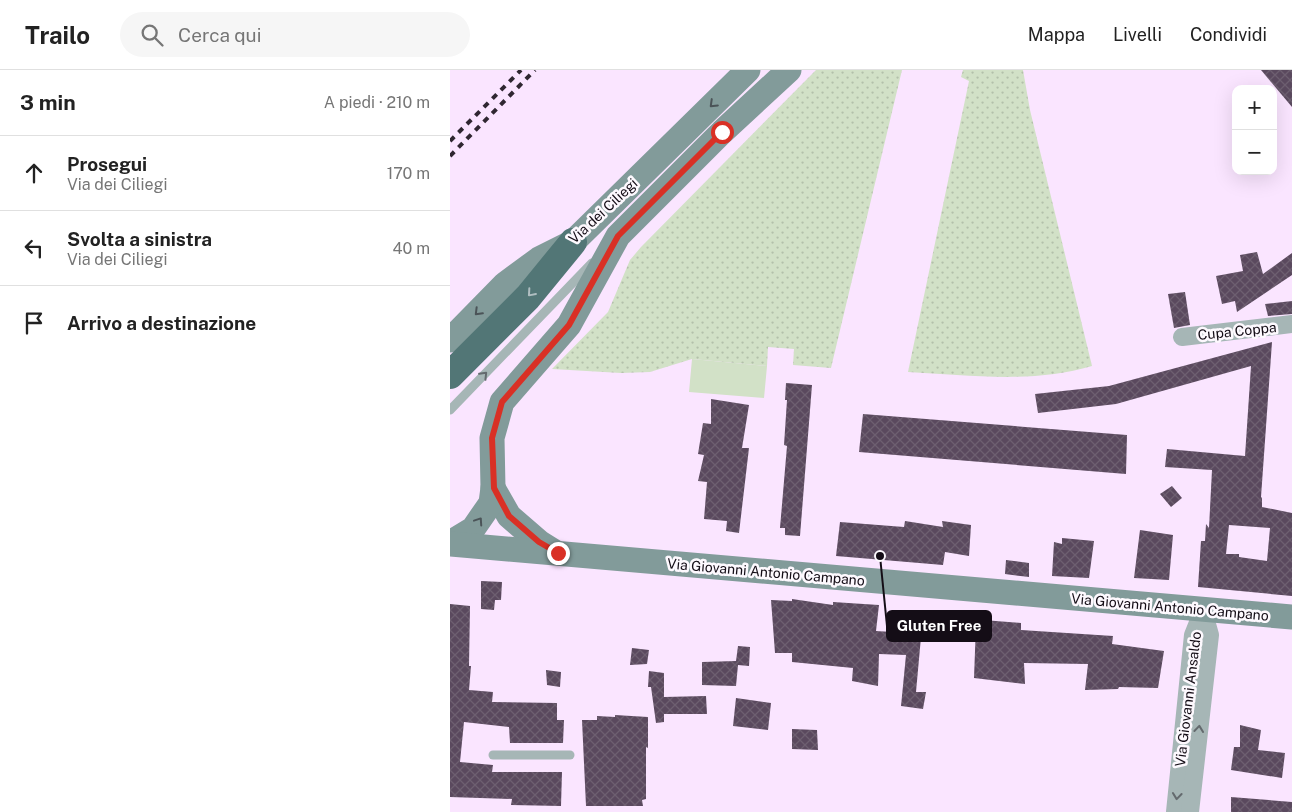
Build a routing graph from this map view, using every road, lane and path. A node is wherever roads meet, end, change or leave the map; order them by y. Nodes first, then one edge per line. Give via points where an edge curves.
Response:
1 (748, 70) edge
2 (789, 70) edge
3 (618, 236) junction
4 (573, 242) junction
5 (1292, 324) edge
6 (1182, 337) dead end
7 (450, 340) edge
8 (450, 375) edge
9 (450, 410) edge
10 (494, 488) junction
11 (450, 543) edge
12 (558, 553) junction
13 (1203, 610) junction
14 (1292, 617) edge
15 (493, 755) dead end
16 (570, 755) dead end
17 (1175, 812) edge
18 (1190, 812) edge

1 -> 4 main road, Via dei Ciliegi
2 - 3 main road, Via dei Ciliegi
9 -> 3 lane
3 - 10 main road, Via dei Ciliegi via 569,325 502,402 492,438
4 -> 7 main road, Via dei Ciliegi via 540,259 505,284
4 -> 8 highway via 528,296
5 - 6 street, Cupa Coppa
11 -> 10 main road, Via dei Ciliegi via 473,529 491,503
10 - 12 main road, Via dei Ciliegi via 509,516 539,542
11 - 12 main road, Via Giovanni Antonio Campano
12 - 13 main road, Via Giovanni Antonio Campano
13 - 14 main road, Via Giovanni Antonio Campano
13 -> 17 street, Via Giovanni Ansaldo via 1193,635
18 -> 13 street, Via Giovanni Ansaldo via 1210,635
15 - 16 lane

